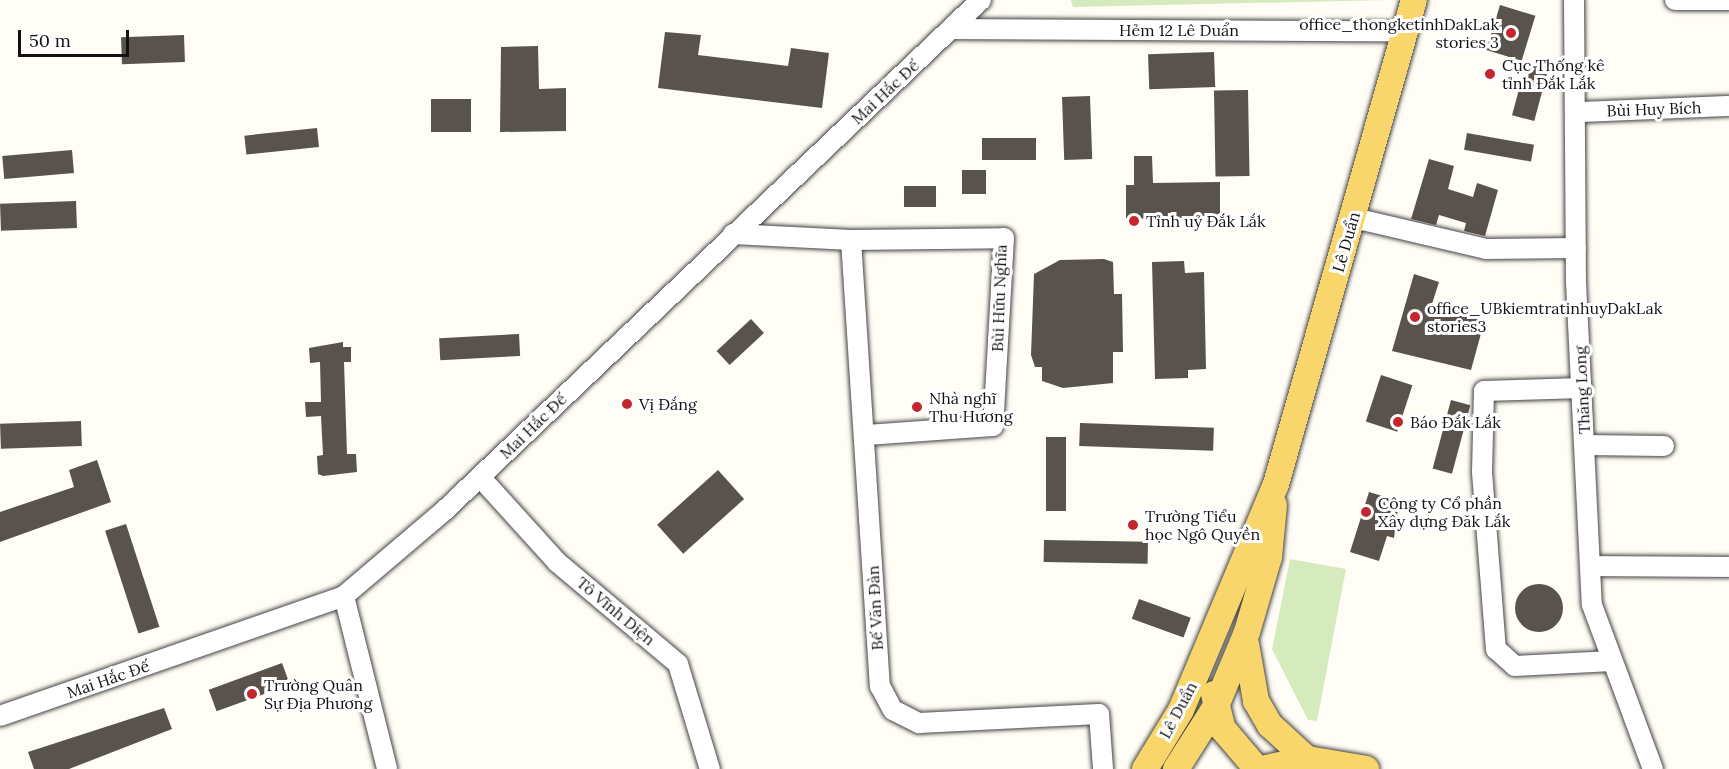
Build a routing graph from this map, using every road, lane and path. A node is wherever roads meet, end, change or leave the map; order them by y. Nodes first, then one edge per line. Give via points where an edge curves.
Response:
1 (981, 0) edge
2 (1414, 0) edge
3 (1574, 0) edge
4 (1675, 0) edge
5 (1729, 0) edge
6 (952, 29) junction
7 (1405, 31) junction
8 (1729, 106) edge
9 (1579, 112) junction
10 (1354, 218) junction
11 (733, 234) junction
12 (851, 240) junction
13 (1576, 248) junction
14 (1582, 388) junction
15 (866, 435) junction
16 (1585, 446) junction
17 (1664, 446) dead end
18 (480, 477) junction
19 (1276, 484) junction
20 (1591, 566) junction
21 (1729, 567) edge
22 (344, 596) junction
23 (1247, 632) junction
24 (1214, 634) junction
25 (1612, 661) junction
26 (1216, 706) junction
27 (0, 716) edge
28 (1307, 764) edge
29 (387, 769) edge
30 (710, 769) edge
31 (1103, 769) edge
32 (1145, 769) edge
33 (1176, 769) edge
34 (1257, 769) edge
35 (1262, 769) edge
36 (1366, 769) edge
37 (1653, 769) edge

1 - 6 street, Mai Hắc Đế
2 - 7 main road, Lê Duẩn
3 - 9 street, Thăng Long
4 - 5 street
6 - 7 street, Hẻm 12 Lê Duẩn
6 - 11 street, Mai Hắc Đế
7 - 10 main road, Lê Duẩn
8 - 9 street, Bùi Huy Bích
9 - 13 street, Thăng Long
10 - 13 street via 1486,249
10 - 19 main road, Lê Duẩn
11 - 12 street, Bùi Hữu Nghĩa
11 - 18 street, Mai Hắc Đế
12 - 15 street, Bế Văn Đàn
12 - 15 street, Bùi Hữu Nghĩa via 1004,238 993,426
13 - 14 street, Thăng Long
14 - 16 street, Thăng Long
14 - 25 street via 1484,391 1482,472 1496,649 1515,666
15 - 31 street, Bế Văn Đàn via 880,686 893,710 919,723 1099,714
16 - 17 street
16 - 20 street, Thăng Long
18 - 22 street, Mai Hắc Đế
18 - 30 street, Tô Vĩnh Diện via 557,562 678,664
19 - 23 main road, Lê Duẩn via 1269,557
19 - 24 main road, Lê Duẩn
20 - 21 street
20 - 25 street, Thăng Long via 1592,605
22 - 27 street, Mai Hắc Đế
22 - 29 street
23 - 26 main road, Lê Duẩn
23 - 28 main road via 1248,678 1256,701 1270,725
24 - 26 main road
24 - 32 main road, Lê Duẩn via 1181,710
25 - 37 street, Thăng Long
26 - 33 main road, Lê Duẩn
26 - 34 main road via 1238,752
28 - 35 main road
28 - 36 main road

